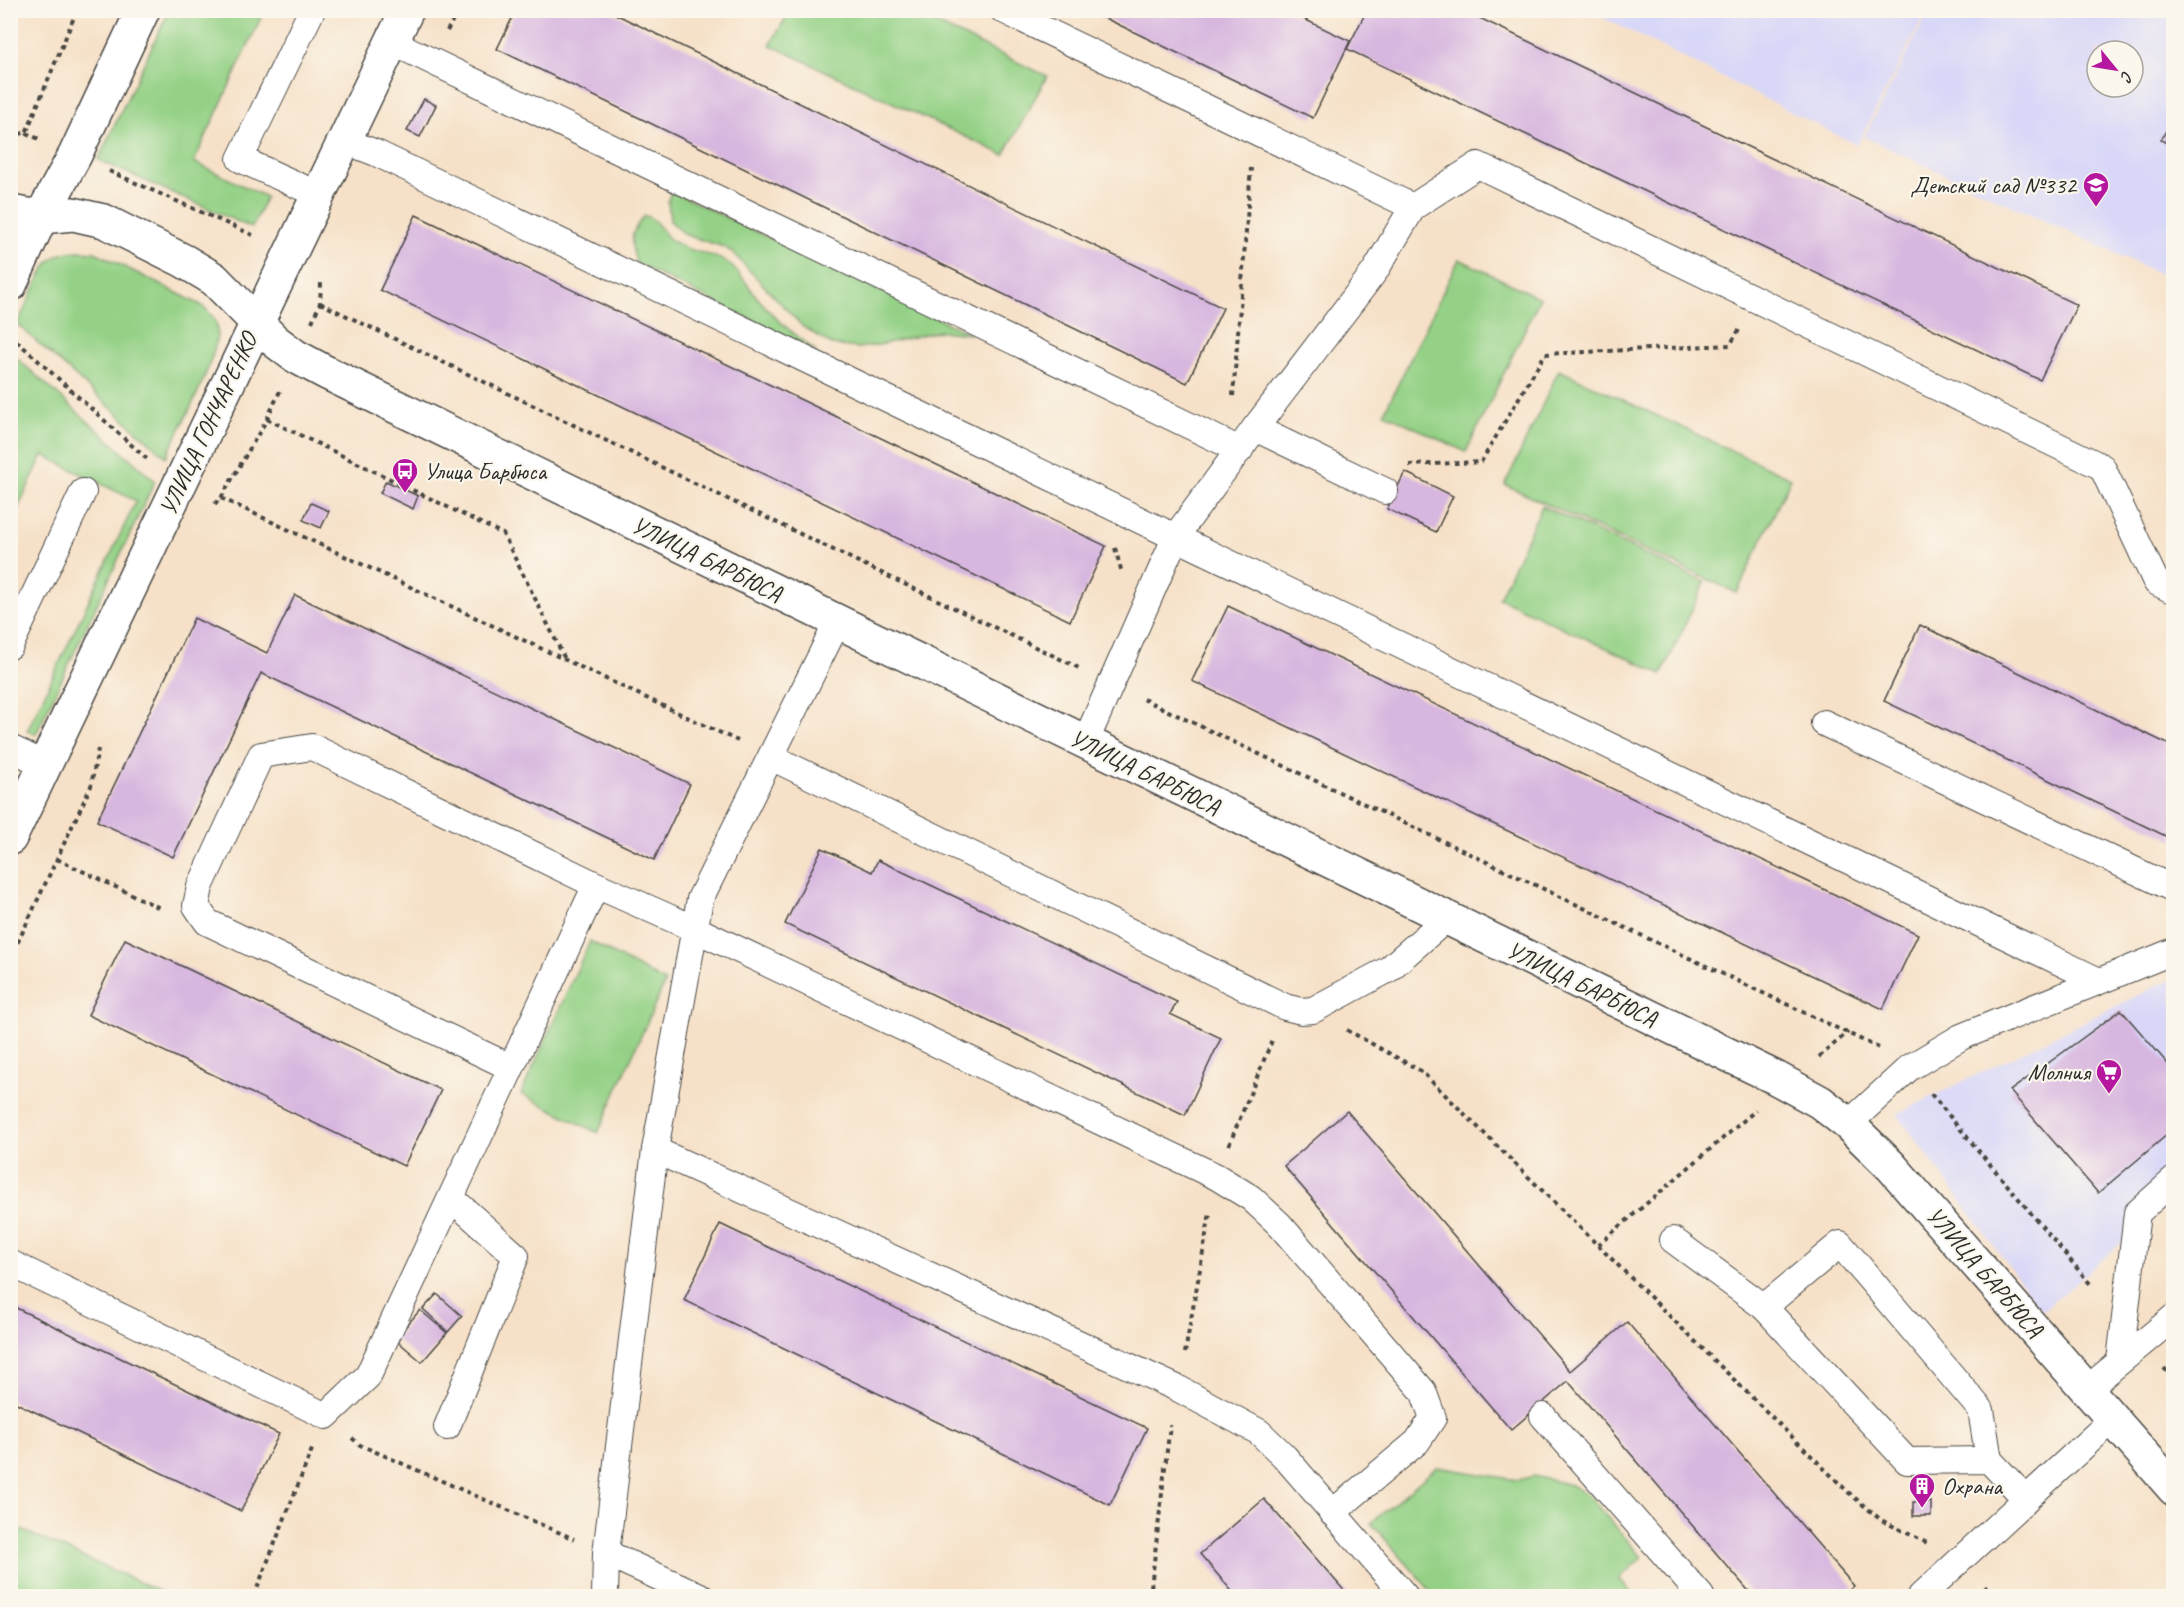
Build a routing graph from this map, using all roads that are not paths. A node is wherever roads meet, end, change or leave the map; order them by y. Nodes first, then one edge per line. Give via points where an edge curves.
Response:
1 (143, 10) edge
2 (312, 10) edge
3 (407, 10) edge
4 (1003, 10) edge
5 (392, 42) junction
6 (345, 141) junction
7 (319, 195) junction
8 (1413, 207) junction
9 (26, 214) edge
10 (10, 285) edge
11 (256, 323) junction
12 (1255, 428) junction
13 (1234, 448) junction
14 (1385, 491) dead end
15 (83, 492) dead end
16 (1176, 536) junction
17 (2174, 591) edge
18 (837, 623) junction
19 (10, 646) edge
20 (1824, 723) dead end
21 (1084, 743) junction
22 (10, 748) edge
23 (771, 757) junction
24 (46, 765) junction
25 (10, 838) edge
26 (596, 885) junction
27 (2174, 889) edge
28 (1447, 918) junction
29 (694, 929) junction
30 (2171, 957) edge
31 (2099, 981) junction
32 (510, 1067) junction
33 (1848, 1124) junction
34 (655, 1150) junction
35 (2174, 1180) edge
36 (451, 1198) junction
37 (1673, 1240) dead end
38 (10, 1263) edge
39 (1764, 1307) junction
40 (2174, 1317) edge
41 (2134, 1334) junction
42 (2087, 1389) junction
43 (1543, 1416) dead end
44 (2113, 1419) junction
45 (447, 1426) dead end
46 (1989, 1460) junction
47 (2174, 1489) edge
48 (2026, 1499) junction
49 (1332, 1513) junction
50 (606, 1553) junction
51 (605, 1596) edge
52 (700, 1596) edge
53 (1405, 1596) edge
54 (1701, 1596) edge
55 (1921, 1596) edge

1 - 9 street via 75,155
2 - 7 lane via 240,159
3 - 5 street, УЛИЦА ГОНЧАРЕНКО
4 - 8 lane
5 - 6 street, УЛИЦА ГОНЧАРЕНКО
5 - 13 lane
6 - 7 street, УЛИЦА ГОНЧАРЕНКО
6 - 16 lane
7 - 11 street, УЛИЦА ГОНЧАРЕНКО
8 - 12 lane via 1375,271
8 - 17 lane via 1478,165 2102,467 2156,582
9 - 10 street
9 - 11 street, УЛИЦА БАРБЮСА via 73,214 104,221 214,279
11 - 18 street, УЛИЦА БАРБЮСА via 295,356 327,374
11 - 24 street, УЛИЦА ГОНЧАРЕНКО
12 - 13 lane
12 - 14 lane
13 - 16 lane
15 - 19 lane
16 - 21 lane
16 - 31 lane
18 - 21 street, УЛИЦА БАРБЮСА
18 - 23 lane
20 - 27 lane
21 - 28 street, УЛИЦА БАРБЮСА
22 - 24 lane
23 - 28 lane via 1285,1007 1301,1011 1313,1010 1389,969
23 - 29 lane via 700,899
24 - 25 street, УЛИЦА ГОНЧАРЕНКО
26 - 29 lane
26 - 32 lane
26 - 32 lane via 312,747 261,755 200,886 196,906 207,922
28 - 33 street, УЛИЦА БАРБЮСА via 1788,1084
29 - 34 lane
29 - 49 lane via 1217,1177 1251,1198 1279,1224 1423,1390 1433,1418 1417,1442
30 - 31 lane
31 - 33 lane via 1961,1036 1909,1068
32 - 36 lane
33 - 42 street, УЛИЦА БАРБЮСА via 1913,1190
34 - 49 lane via 1179,1389 1258,1432 1284,1456
34 - 50 lane
35 - 41 lane via 2137,1213
36 - 38 lane via 368,1376 326,1416
36 - 45 lane via 516,1256
37 - 39 lane
39 - 46 lane via 1907,1461
39 - 46 lane via 1840,1244 1981,1410
40 - 41 lane
41 - 42 lane via 2120,1361
42 - 44 street, УЛИЦА БАРБЮСА
43 - 54 lane
44 - 47 street, УЛИЦА БАРБЮСА
44 - 48 lane
46 - 48 lane
48 - 55 lane
49 - 53 lane
50 - 51 lane
50 - 52 lane

